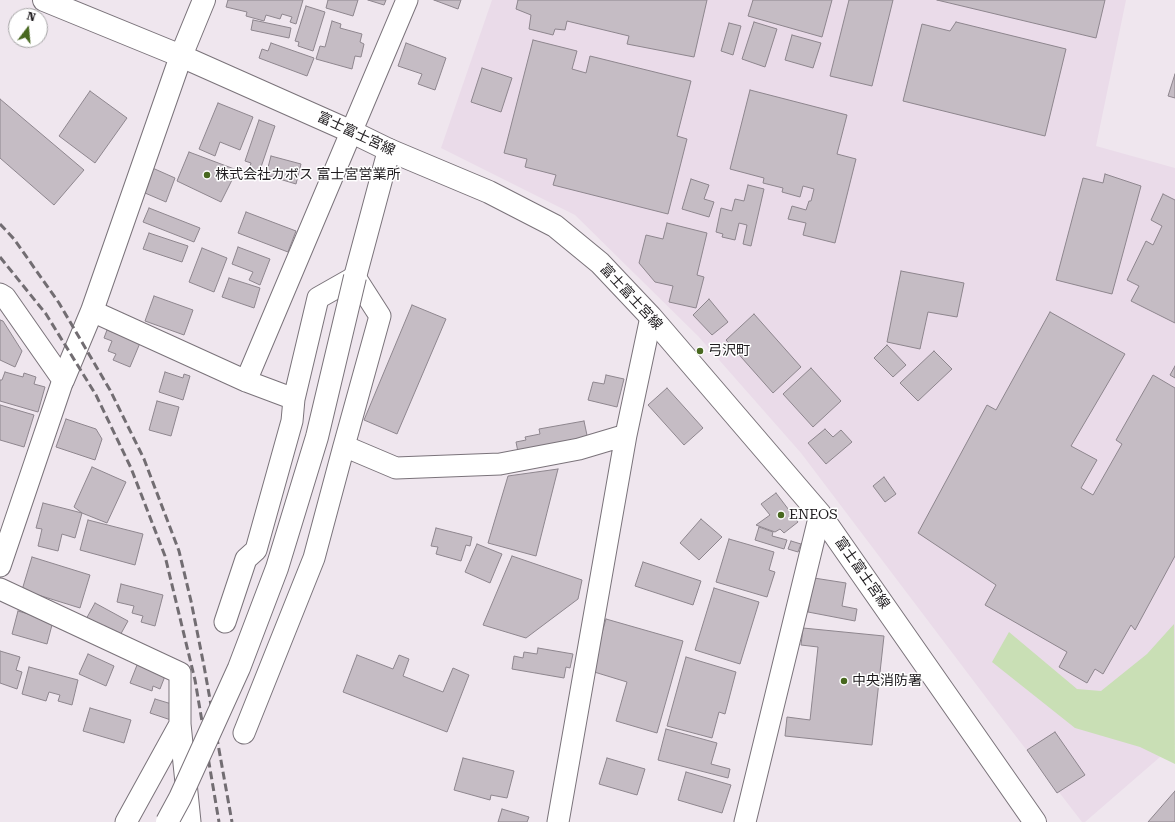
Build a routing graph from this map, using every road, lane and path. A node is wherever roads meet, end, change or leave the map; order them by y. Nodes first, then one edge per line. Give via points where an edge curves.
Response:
1 (44, 0) edge
2 (204, 0) edge
3 (407, 0) edge
4 (181, 56) junction
5 (352, 132) junction
6 (389, 150) junction
7 (354, 277) junction
8 (0, 294) edge
9 (92, 311) junction
10 (651, 317) junction
11 (63, 380) junction
12 (246, 381) junction
13 (294, 399) junction
14 (626, 435) junction
15 (344, 446) junction
16 (820, 514) junction
17 (0, 566) edge
18 (0, 589) edge
19 (225, 622) dead end
20 (180, 724) junction
21 (244, 733) dead end
22 (126, 822) edge
23 (167, 822) edge
24 (190, 822) edge
25 (558, 822) edge
26 (745, 822) edge
27 (1035, 822) edge

1 - 4 main road, 富士富士宮線
2 - 4 main road
3 - 5 street
4 - 5 main road, 富士富士宮線
4 - 9 main road
5 - 6 main road, 富士富士宮線
5 - 12 street
6 - 7 main road
6 - 10 main road, 富士富士宮線 via 489,192 555,226 600,263
7 - 13 street via 318,298
7 - 15 street via 380,316
7 - 23 main road, bridge via 317,437 277,568 239,668
8 - 11 street via 5,297
9 - 11 main road
9 - 12 street
10 - 14 street
10 - 16 main road, 富士富士宮線
11 - 17 street
12 - 13 street
13 - 19 street via 292,421 256,550 246,559
14 - 15 street via 579,449 500,464 396,468
14 - 25 street
15 - 21 street via 314,558
16 - 26 street
16 - 27 main road, 富士富士宮線
18 - 20 street via 180,672
20 - 22 street
20 - 24 street

